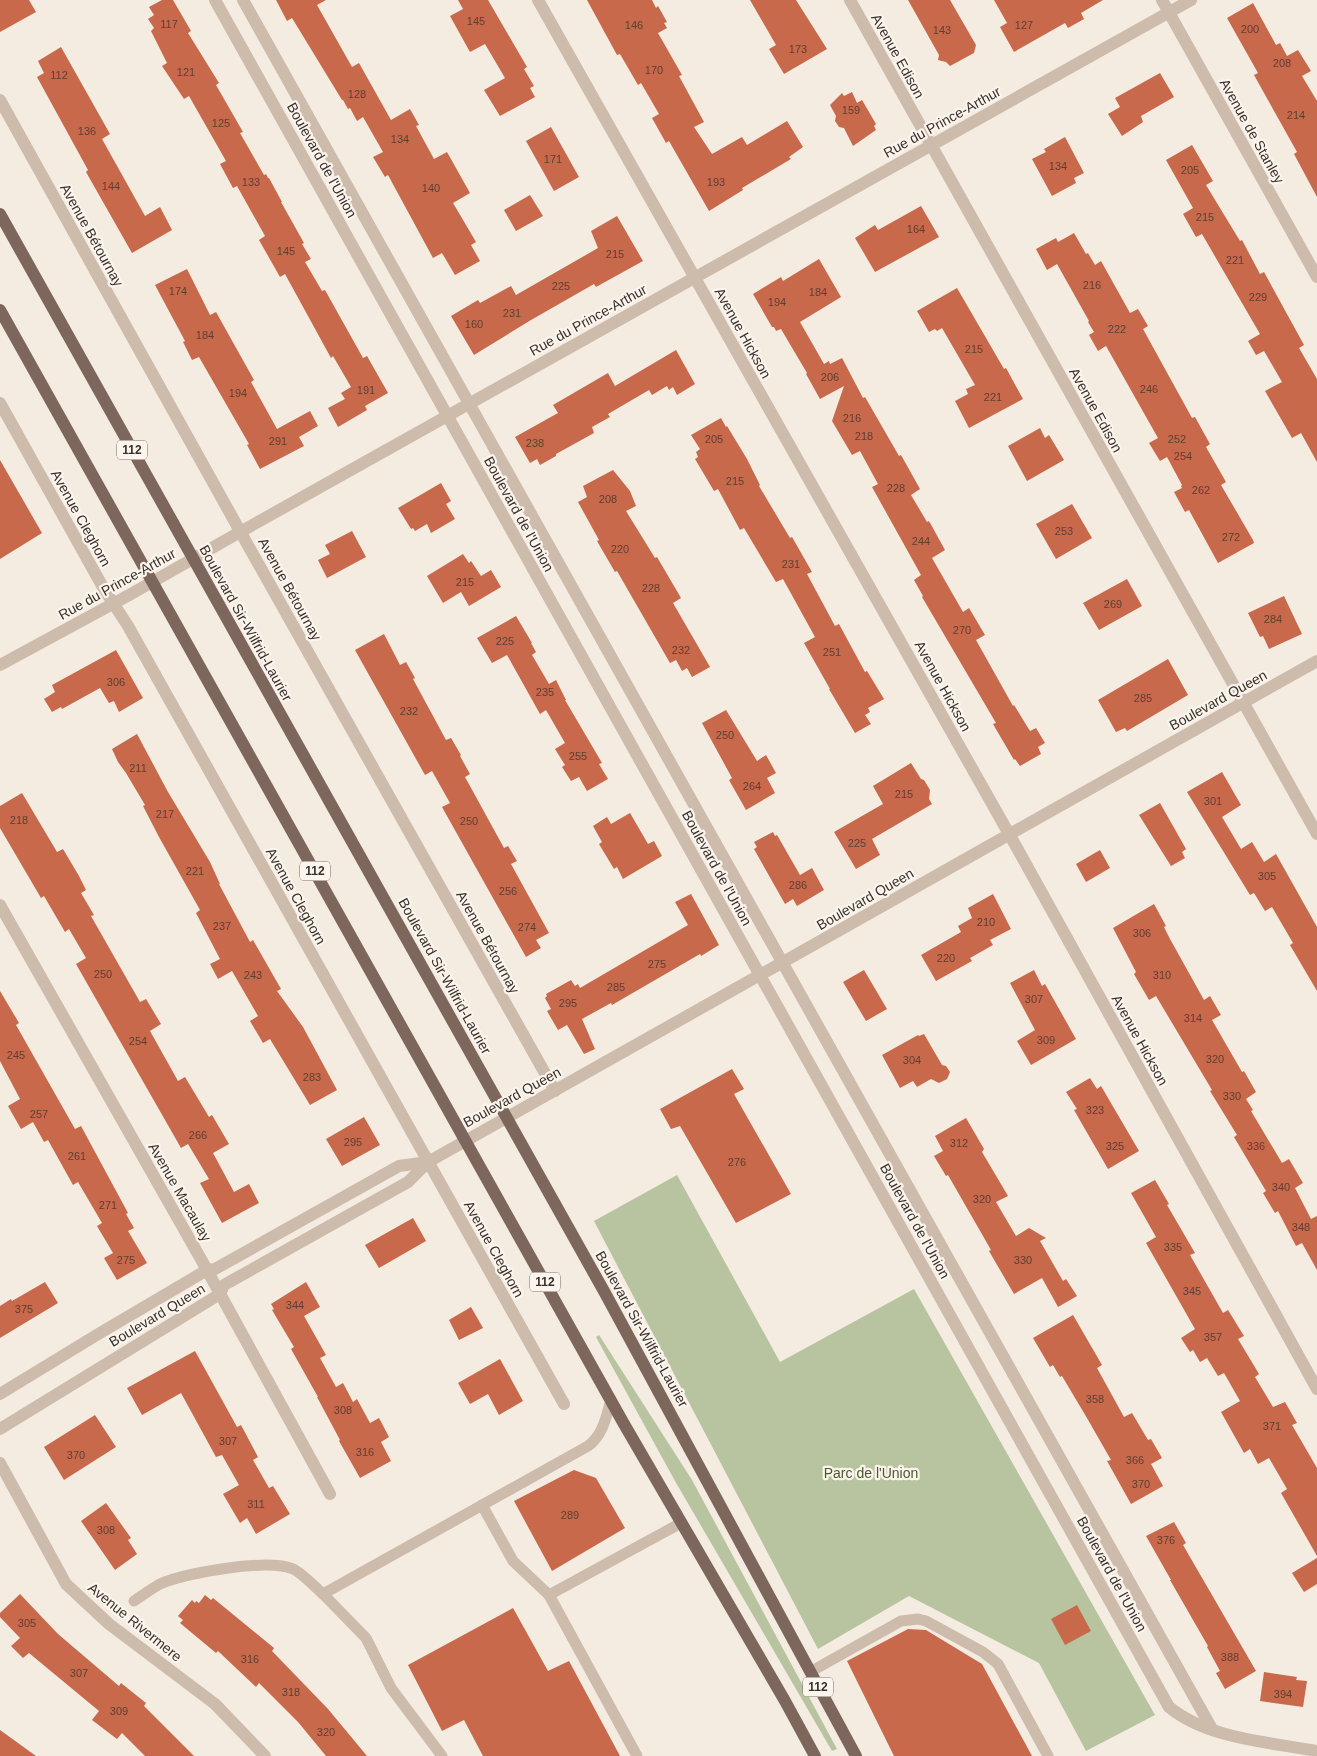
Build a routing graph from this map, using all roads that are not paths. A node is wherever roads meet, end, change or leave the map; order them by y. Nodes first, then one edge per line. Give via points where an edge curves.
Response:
1 (216, 0) edge
2 (243, 0) edge
3 (538, 0) edge
4 (850, 0) edge
5 (1162, 0) edge
6 (1191, 0) edge
7 (1169, 12) junction
8 (0, 100) edge
9 (930, 145) junction
10 (0, 214) edge
11 (694, 278) junction
12 (1317, 278) edge
13 (1, 314) edge
14 (0, 403) edge
15 (470, 403) junction
16 (447, 416) junction
17 (240, 532) junction
18 (194, 559) junction
19 (153, 582) junction
20 (113, 604) junction
21 (1317, 661) edge
22 (0, 665) edge
23 (1244, 703) junction
24 (1317, 834) edge
25 (1009, 835) junction
26 (0, 905) edge
27 (782, 964) junction
28 (760, 976) junction
29 (555, 1091) junction
30 (507, 1117) junction
31 (466, 1140) junction
32 (428, 1162) junction
33 (207, 1270) junction
34 (220, 1294) junction
35 (1317, 1389) edge
36 (0, 1394) edge
37 (611, 1400) junction
38 (564, 1404) dead end
39 (0, 1429) edge
40 (0, 1464) edge
41 (330, 1494) dead end
42 (482, 1505) junction
43 (681, 1523) junction
44 (323, 1594) junction
45 (549, 1595) junction
46 (134, 1602) dead end
47 (810, 1672) junction
48 (1212, 1729) junction
49 (1317, 1751) edge
50 (265, 1756) edge
51 (442, 1756) edge
52 (637, 1756) edge
53 (815, 1756) edge
54 (856, 1756) edge
55 (1048, 1756) edge

1 - 16 street, Boulevard de l'Union
2 - 15 street, Boulevard de l'Union
3 - 11 street, Avenue Hickson
4 - 9 street, Avenue Edison
5 - 7 street, Avenue de Stanley
6 - 7 street, Rue du Prince-Arthur
7 - 9 street, Rue du Prince-Arthur
7 - 12 street, Avenue de Stanley
8 - 17 street, Avenue Bétournay
9 - 11 street, Rue du Prince-Arthur
9 - 23 street, Avenue Edison
10 - 18 main road, Boulevard Sir-Wilfrid-Laurier / 112
11 - 15 street, Rue du Prince-Arthur
11 - 25 street, Avenue Hickson
13 - 19 main road, 112
14 - 20 street, Avenue Cleghorn
15 - 16 street, Rue du Prince-Arthur
15 - 27 street, Boulevard de l'Union
16 - 17 street, Rue du Prince-Arthur
16 - 28 street, Boulevard de l'Union
17 - 18 street, Rue du Prince-Arthur
17 - 29 street, Avenue Bétournay
18 - 19 street, Rue du Prince-Arthur
18 - 30 main road, Boulevard Sir-Wilfrid-Laurier / 112
19 - 20 street, Rue du Prince-Arthur
19 - 31 main road, 112
20 - 22 street, Rue du Prince-Arthur
20 - 32 street, Avenue Cleghorn
21 - 23 street, Boulevard Queen
23 - 24 street, Avenue Edison
23 - 25 street, Boulevard Queen
25 - 27 street, Boulevard Queen
25 - 35 street, Avenue Hickson
26 - 33 street, Avenue Macaulay
27 - 28 street, Boulevard Queen
27 - 48 street, Boulevard de l'Union
28 - 29 street, Boulevard Queen
28 - 48 street, Boulevard de l'Union via 1169,1707 1180,1716
29 - 30 street, Boulevard Queen
30 - 31 street, Boulevard Queen
30 - 47 main road, Boulevard Sir-Wilfrid-Laurier / 112
31 - 32 street, Boulevard Queen
31 - 37 main road, 112
32 - 33 street, Boulevard Queen via 399,1166 215,1269
32 - 34 street, Boulevard Queen via 408,1182 224,1286
32 - 38 street, Avenue Cleghorn
33 - 34 street, Avenue Macaulay
33 - 36 street, Boulevard Queen
34 - 39 street, Boulevard Queen
34 - 41 street, Avenue Macaulay
37 - 42 lane via 594,1442
37 - 43 main road, 112
40 - 50 street, Avenue Rivermere via 66,1584 109,1624 215,1704
42 - 44 lane
42 - 45 lane via 513,1561
43 - 45 lane
43 - 53 main road, 112
44 - 46 lane via 294,1569 255,1566 186,1576 161,1584
44 - 51 lane via 366,1638 391,1688
45 - 52 lane
47 - 54 main road, Boulevard Sir-Wilfrid-Laurier / 112
47 - 55 lane via 901,1621 926,1621 983,1652 998,1664
48 - 49 street, Boulevard de l'Union via 1226,1735

